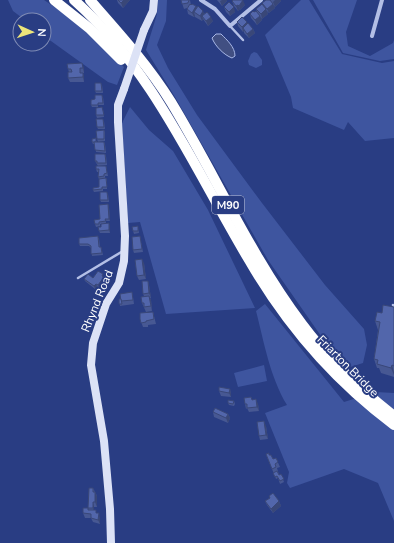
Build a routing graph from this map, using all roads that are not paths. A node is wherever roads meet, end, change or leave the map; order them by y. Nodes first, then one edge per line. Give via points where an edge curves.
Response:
1 (54, 0) edge
2 (74, 0) edge
3 (89, 0) edge
4 (154, 0) edge
5 (201, 0) edge
6 (261, 0) edge
7 (382, 0) edge
8 (230, 26) junction
9 (372, 36) dead end
10 (243, 40) dead end
11 (174, 125) junction
12 (125, 250) junction
13 (78, 278) dead end
14 (307, 337) junction
15 (394, 416) edge
16 (394, 425) edge
17 (111, 543) edge

1 - 11 highway, M90 via 112,50
2 - 11 highway, M90 via 127,58
3 - 14 highway, M90 via 115,28 170,101 257,257
4 - 12 street, Rhynd Road, bridge via 153,11 118,105
5 - 8 street via 215,9
6 - 8 street
7 - 9 street
8 - 10 lane
11 - 14 highway, M90 via 249,261 268,291
12 - 13 lane
12 - 17 street, Rhynd Road via 122,273 106,304 92,343 91,365 104,441
14 - 15 highway, Friarton Bridge / M90
14 - 16 highway, Friarton Bridge / M90 via 327,366

